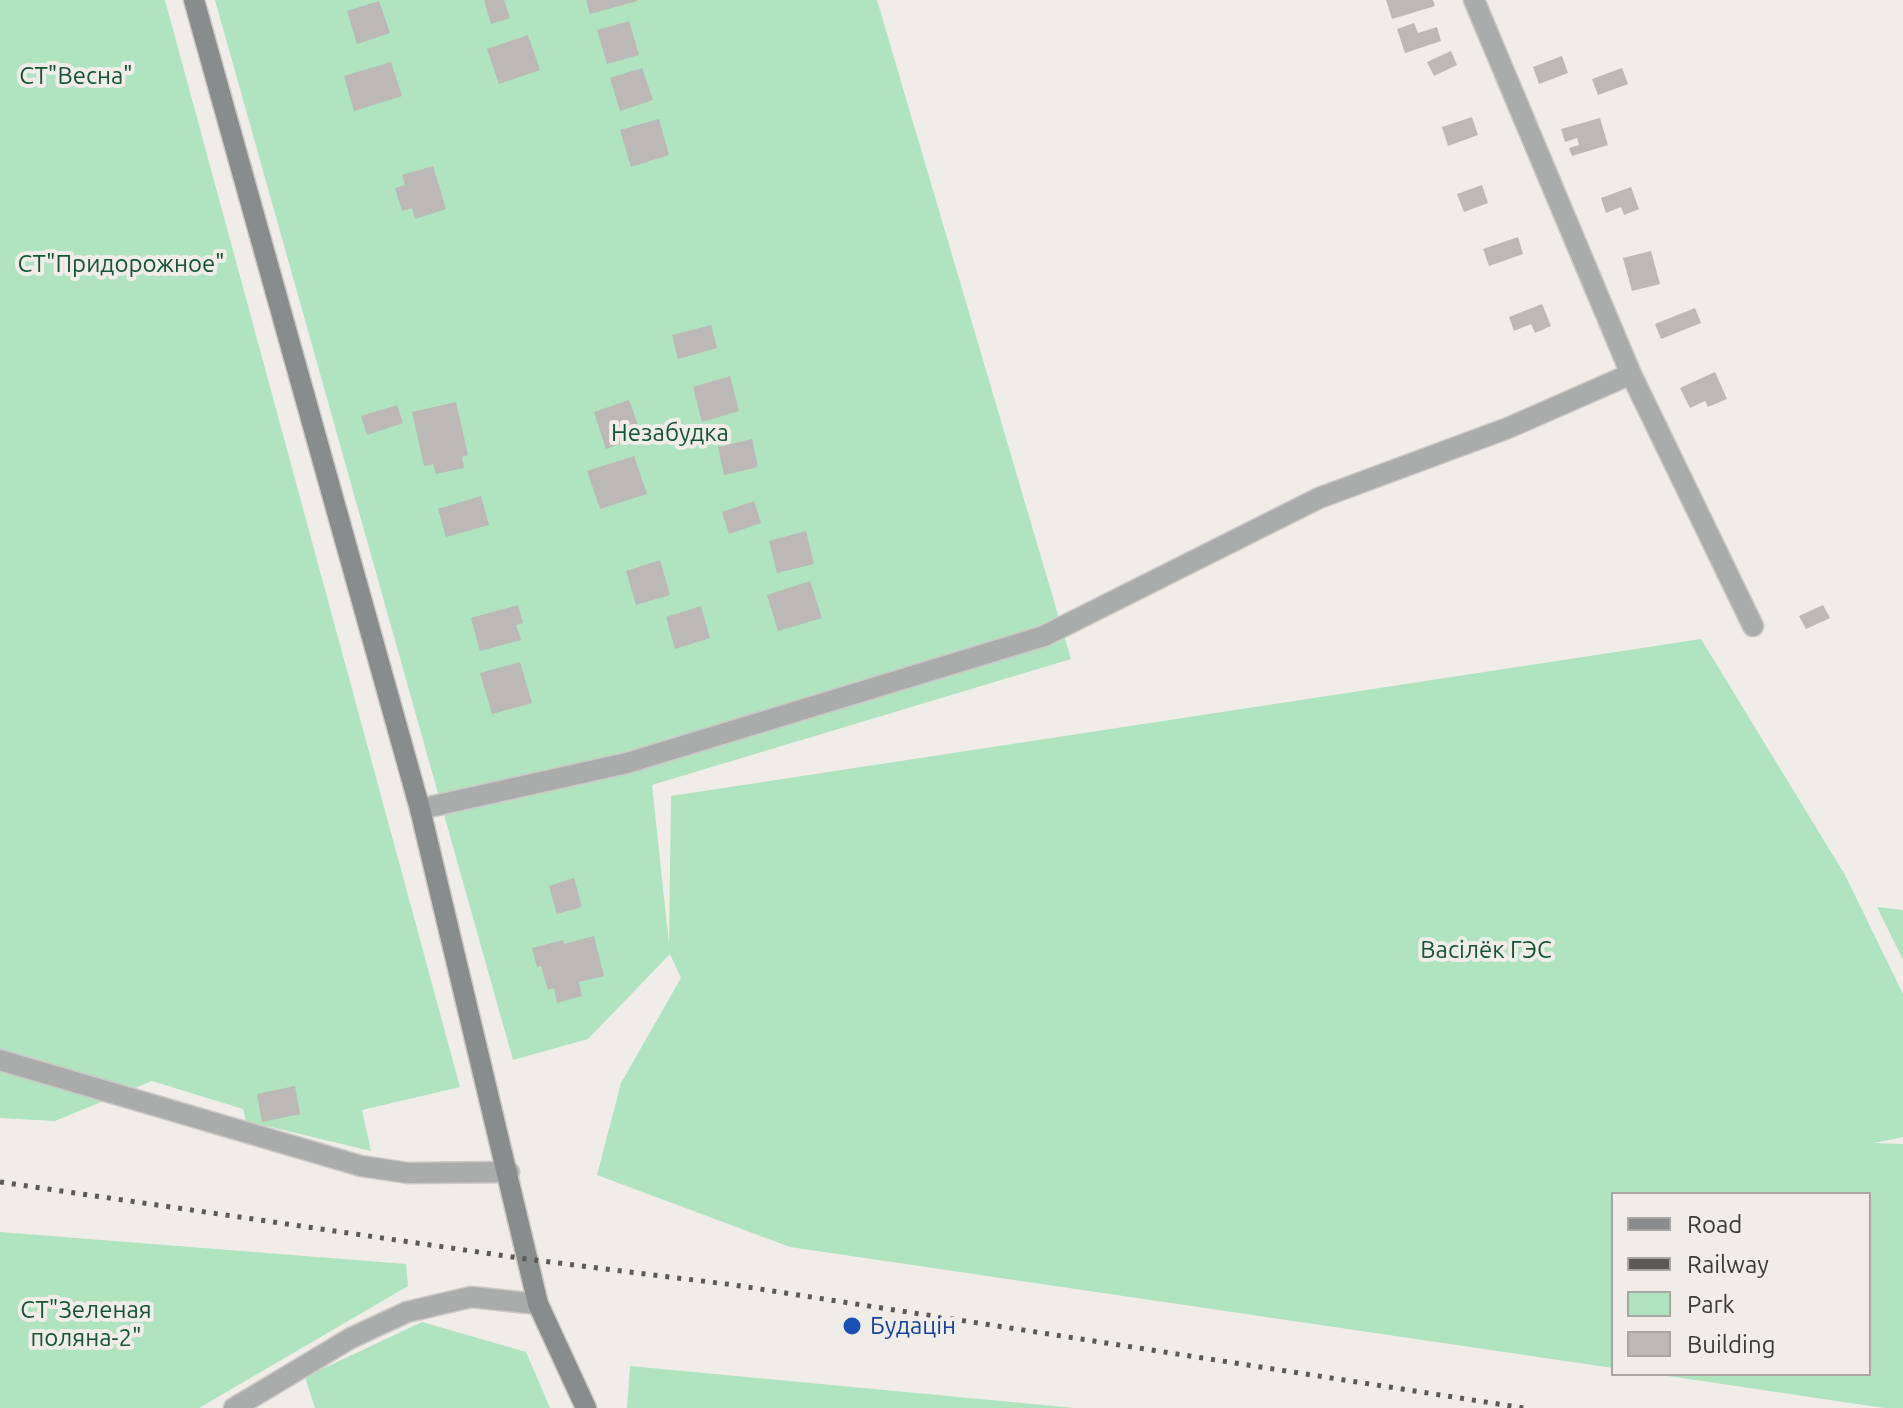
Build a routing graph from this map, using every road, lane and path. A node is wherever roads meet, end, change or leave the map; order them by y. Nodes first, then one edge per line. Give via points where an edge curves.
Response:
1 (194, 0) edge
2 (1474, 0) edge
3 (1631, 374) junction
4 (1753, 626) dead end
5 (420, 809) junction
6 (0, 1060) edge
7 (509, 1172) junction
8 (538, 1304) junction
9 (234, 1408) edge
10 (586, 1408) edge

1 - 5 street
2 - 3 street
3 - 4 street
3 - 5 street via 1508,428 1319,498 1044,636 627,763
5 - 7 street
6 - 7 street via 361,1166 408,1173
7 - 8 street
8 - 9 street via 471,1297 407,1312 351,1338
8 - 10 street

